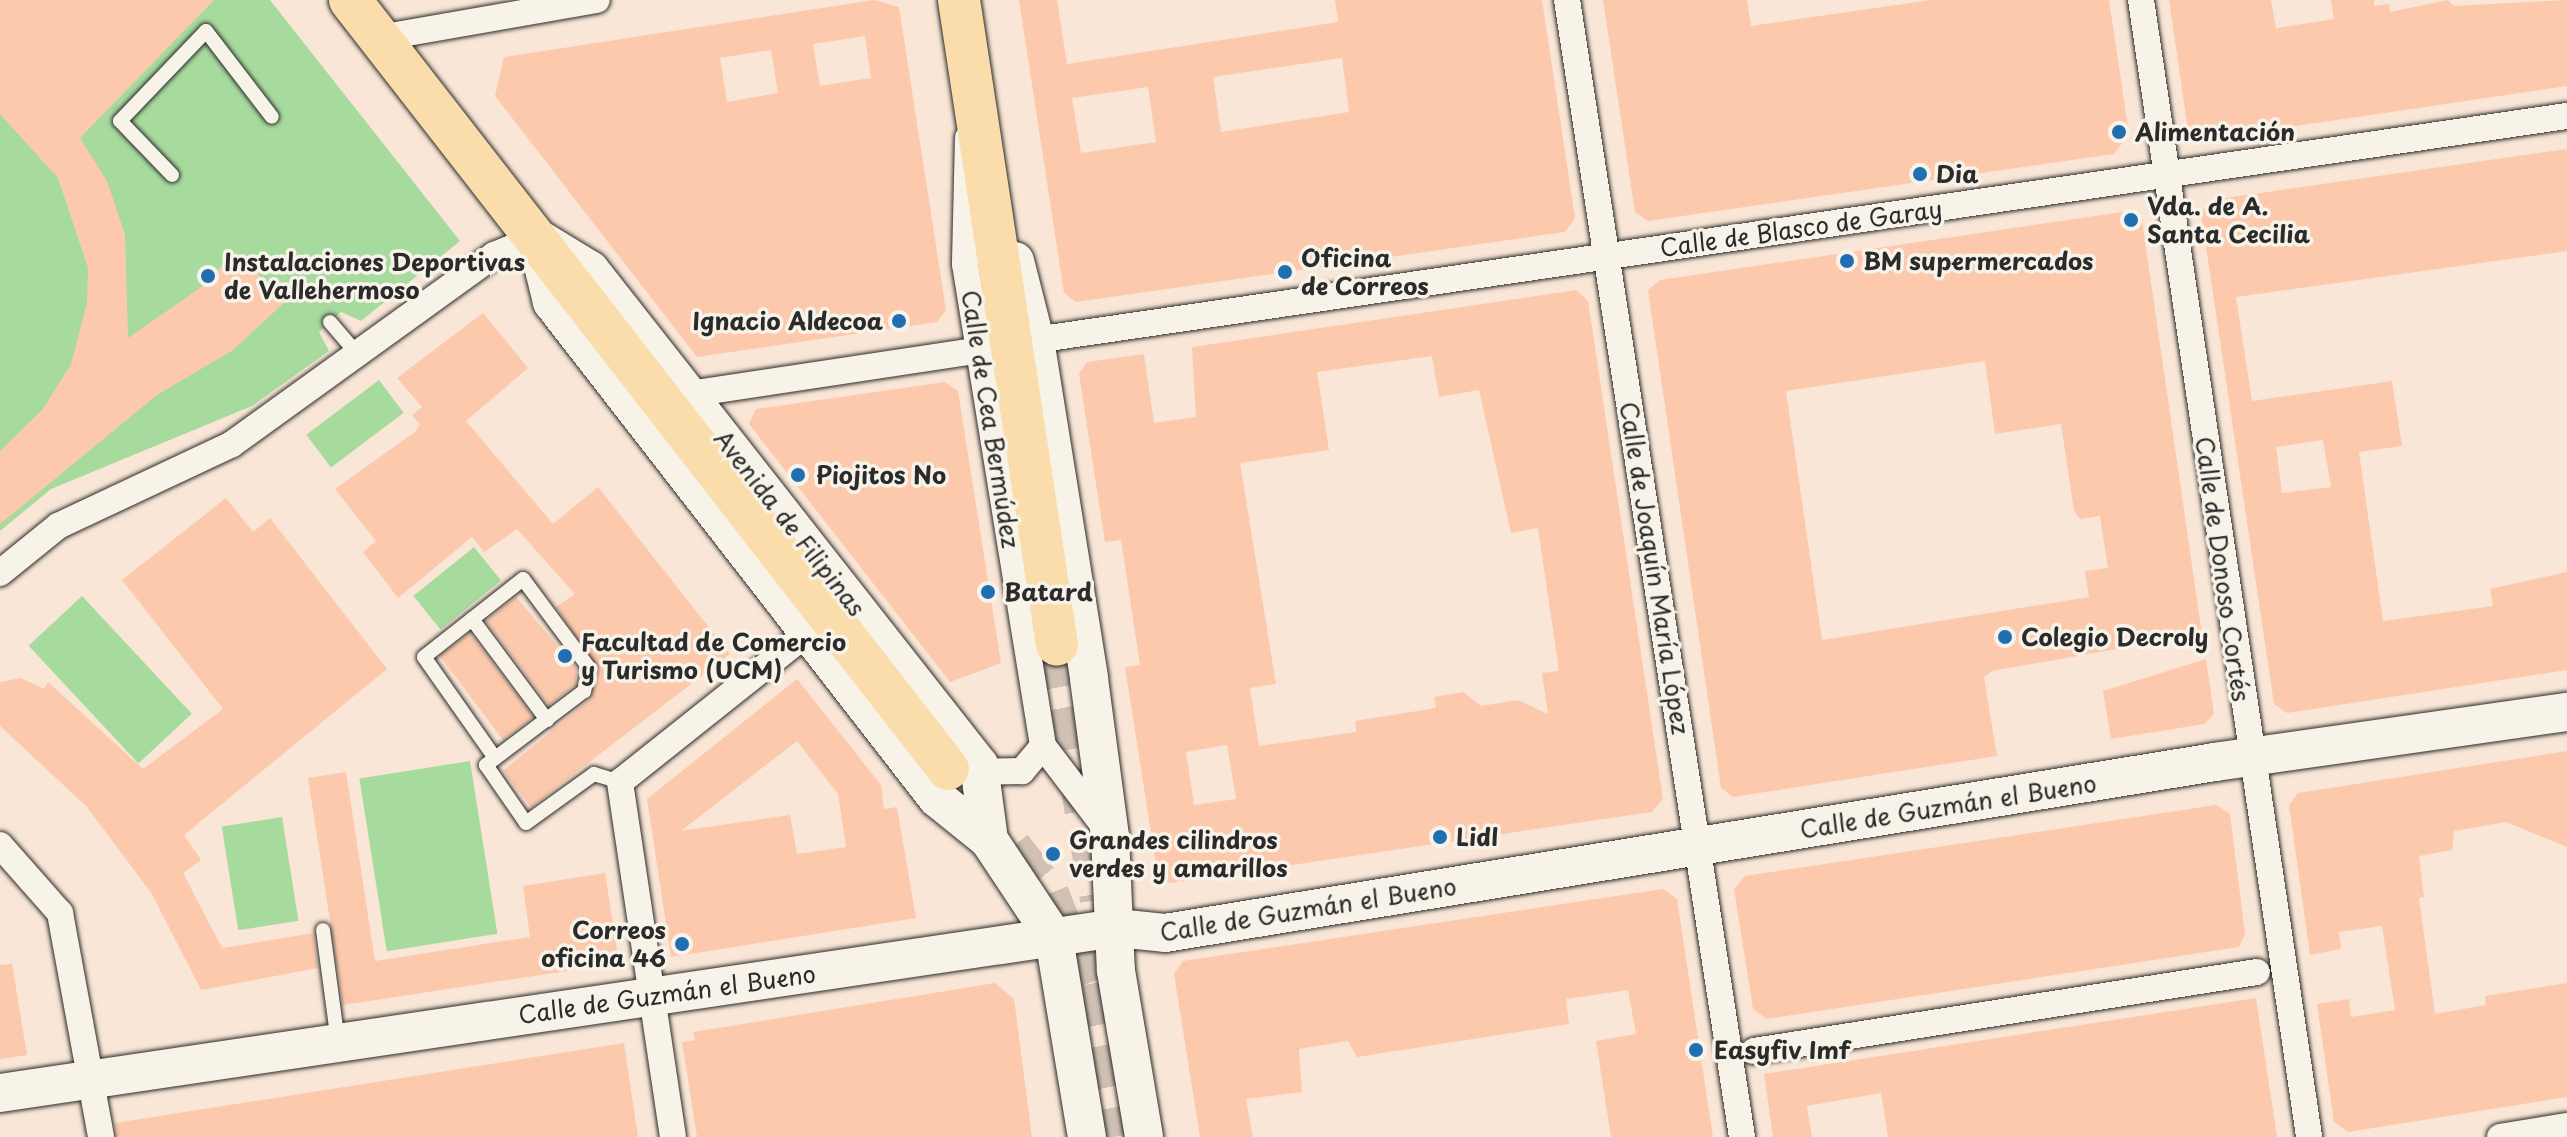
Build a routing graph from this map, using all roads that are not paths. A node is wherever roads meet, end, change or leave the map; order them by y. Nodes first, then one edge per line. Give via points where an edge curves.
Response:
1 (350, 0) edge
2 (597, 0) edge
3 (959, 0) edge
4 (1567, 0) edge
5 (2141, 0) edge
6 (379, 38) junction
7 (976, 109) junction
8 (2567, 116) edge
9 (272, 117) dead end
10 (2166, 174) junction
11 (172, 175) dead end
12 (536, 238) junction
13 (1608, 256) junction
14 (330, 322) dead end
15 (1035, 340) junction
16 (981, 350) junction
17 (359, 356) junction
18 (690, 394) junction
19 (0, 573) edge
20 (472, 619) junction
21 (806, 634) junction
22 (1057, 645) tunnel mouth
23 (2567, 712) edge
24 (547, 720) junction
25 (1043, 746) junction
26 (2250, 757) junction
27 (495, 758) junction
28 (966, 770) junction
29 (620, 782) junction
30 (1110, 836) junction
31 (989, 840) junction
32 (0, 845) edge
33 (1698, 846) junction
34 (1116, 928) junction
35 (323, 930) dead end
36 (1054, 938) junction
37 (2257, 972) dead end
38 (653, 996) junction
39 (339, 1042) junction
40 (1754, 1051) dead end
41 (91, 1079) junction
42 (0, 1093) edge
43 (2567, 1126) edge
44 (101, 1137) edge
45 (673, 1137) edge
46 (1087, 1137) edge
47 (1144, 1137) edge
48 (1742, 1137) edge
49 (2309, 1137) edge
50 (2500, 1137) edge

1 - 6 main road, Avenida de Filipinas
2 - 6 street
3 - 7 main road, Calle de Cea Bermúdez
4 - 13 street, Calle de Joaquín María López
5 - 10 street, Calle de Donoso Cortés
6 - 12 main road, Avenida de Filipinas
7 - 15 street, Calle de Cea Bermúdez
7 - 16 street, Calle de Cea Bermúdez via 963,183 965,264
7 - 22 main road, Calle de Cea Bermúdez
8 - 10 street, Calle de Blasco de Garay
9 - 11 lane via 206,31 120,121
10 - 13 street, Calle de Blasco de Garay
10 - 26 street, Calle de Donoso Cortés
12 - 17 street via 494,255
12 - 18 street, Avenida de Filipinas via 590,270
12 - 21 street, Avenida de Filipinas via 552,302
12 - 28 main road, Avenida de Filipinas
13 - 15 street, Calle de Blasco de Garay
13 - 33 street, Calle de Joaquín María López
14 - 17 lane
15 - 30 street, Calle de Cea Bermúdez
16 - 18 street
16 - 25 street, Calle de Cea Bermúdez
17 - 19 street via 232,444 58,526
18 - 28 street, Avenida de Filipinas
20 - 24 lane
20 - 24 lane via 523,579 589,668 584,691
20 - 27 lane via 424,657
21 - 29 street
21 - 31 street, Avenida de Filipinas via 937,798
23 - 26 street, Calle de Guzmán el Bueno
24 - 27 lane
25 - 28 street via 1022,771
25 - 30 street, Calle de Cea Bermúdez
26 - 33 street, Calle de Guzmán el Bueno
26 - 49 street, Calle de Donoso Cortés
27 - 29 lane via 486,765 526,823 594,774
28 - 31 street, Avenida de Filipinas
29 - 38 street
30 - 34 street, Calle de Cea Bermúdez
31 - 36 street, Avenida de Filipinas
32 - 41 street via 60,913
33 - 34 street, Calle de Guzmán el Bueno via 1165,933
33 - 48 street, Calle de Joaquín María López
34 - 36 street, Calle de Guzmán el Bueno
34 - 47 street, Calle de Cea Bermúdez
35 - 39 lane
36 - 38 street, Calle de Guzmán el Bueno
36 - 46 street
37 - 40 street
38 - 39 street, Calle de Guzmán el Bueno
38 - 45 street
39 - 41 street, Calle de Guzmán el Bueno
41 - 42 street, Calle de Guzmán el Bueno
41 - 44 street
43 - 50 street

